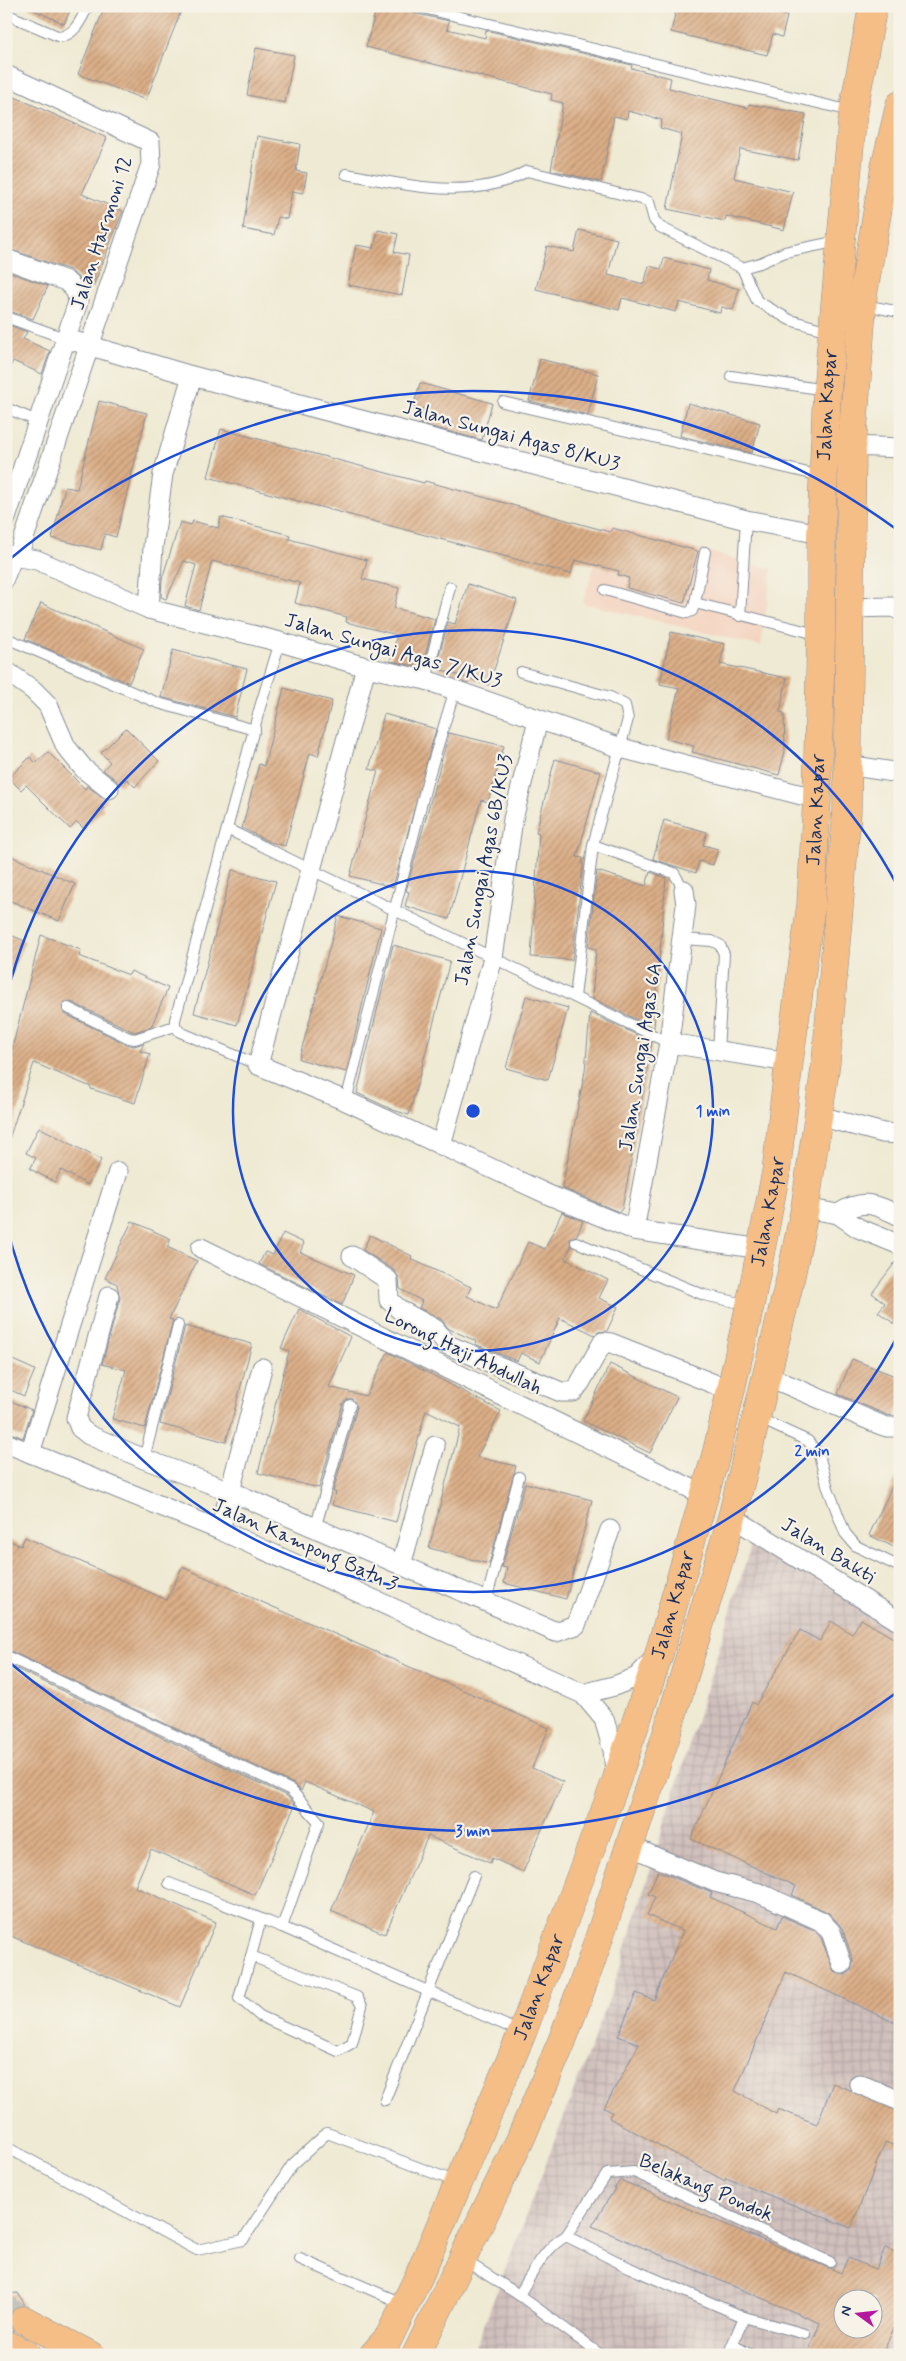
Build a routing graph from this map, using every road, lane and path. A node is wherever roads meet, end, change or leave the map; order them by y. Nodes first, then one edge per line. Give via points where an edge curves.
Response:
1 (88, 6) edge
2 (415, 6) edge
3 (873, 6) edge
4 (6, 14) edge
5 (6, 75) edge
6 (900, 105) edge
7 (853, 112) junction
8 (892, 168) edge
9 (346, 174) dead end
10 (840, 241) junction
11 (6, 259) edge
12 (742, 268) junction
13 (863, 305) junction
14 (900, 312) edge
15 (6, 317) edge
16 (832, 332) junction
17 (64, 338) junction
18 (89, 346) junction
19 (192, 376) junction
20 (731, 376) dead end
21 (827, 390) junction
22 (503, 402) dead end
23 (6, 408) edge
24 (37, 421) junction
25 (852, 446) junction
26 (900, 448) edge
27 (825, 477) junction
28 (6, 518) edge
29 (746, 520) junction
30 (821, 534) junction
31 (704, 552) dead end
32 (12, 555) edge
33 (6, 585) edge
34 (450, 587) dead end
35 (605, 590) dead end
36 (696, 603) junction
37 (849, 608) junction
38 (149, 609) junction
39 (900, 610) edge
40 (740, 616) junction
41 (821, 635) junction
42 (6, 638) edge
43 (280, 642) junction
44 (366, 667) junction
45 (6, 671) edge
46 (521, 672) dead end
47 (426, 680) junction
48 (455, 689) junction
49 (538, 720) junction
50 (255, 730) junction
51 (622, 748) junction
52 (847, 765) junction
53 (900, 773) edge
54 (109, 789) dead end
55 (817, 799) junction
56 (227, 829) junction
57 (593, 845) junction
58 (311, 869) junction
59 (684, 890) joint
60 (394, 910) junction
61 (682, 939) junction
62 (493, 958) junction
63 (575, 997) junction
64 (68, 1008) dead end
65 (175, 1026) junction
66 (670, 1043) junction
67 (718, 1051) junction
68 (788, 1062) junction
69 (258, 1065) junction
70 (346, 1102) junction
71 (819, 1116) junction
72 (900, 1134) edge
73 (441, 1145) junction
74 (118, 1172) dead end
75 (805, 1208) junction
76 (838, 1214) junction
77 (900, 1216) edge
78 (634, 1230) junction
79 (576, 1242) dead end
80 (900, 1245) edge
81 (201, 1248) dead end
82 (761, 1249) junction
83 (352, 1256) dead end
84 (108, 1296) dead end
85 (750, 1305) junction
86 (178, 1325) dead end
87 (262, 1368) dead end
88 (767, 1376) junction
89 (732, 1391) junction
90 (350, 1405) dead end
91 (758, 1418) junction
92 (900, 1427) edge
93 (6, 1443) edge
94 (435, 1446) dead end
95 (30, 1453) junction
96 (144, 1459) junction
97 (519, 1477) dead end
98 (230, 1490) junction
99 (704, 1495) junction
100 (732, 1517) junction
101 (315, 1529) junction
102 (220, 1530) junction
103 (610, 1530) dead end
104 (401, 1565) junction
105 (900, 1567) edge
106 (486, 1601) junction
107 (900, 1622) edge
108 (659, 1654) junction
109 (6, 1656) edge
110 (583, 1694) junction
111 (616, 1781) junction
112 (630, 1846) junction
113 (474, 1876) dead end
114 (169, 1884) dead end
115 (262, 1919) junction
116 (282, 1927) junction
117 (251, 1956) junction
118 (842, 1964) dead end
119 (428, 1992) junction
120 (522, 2032) junction
121 (859, 2084) dead end
122 (385, 2100) dead end
123 (900, 2101) edge
124 (6, 2147) edge
125 (458, 2182) junction
126 (566, 2236) junction
127 (300, 2259) dead end
128 (463, 2259) junction
129 (830, 2262) dead end
130 (519, 2294) junction
131 (405, 2304) junction
132 (744, 2317) junction
133 (24, 2320) tunnel mouth
134 (805, 2334) dead end
135 (733, 2345) junction
136 (380, 2349) edge
137 (90, 2355) edge
138 (416, 2355) edge
139 (601, 2355) edge
140 (728, 2355) edge
141 (751, 2355) edge

1 - 4 lane via 78,26 68,36 60,37
2 - 7 lane
3 - 7 highway, Jalan Kapar
5 - 18 street, Jalan Harmoni 12 via 150,142 151,164
6 - 8 highway, Jalan Kapar
7 - 10 highway, Jalan Kapar
8 - 13 highway, Jalan Kapar
9 - 12 lane via 438,189 509,182 527,171 645,200 649,202 654,220 660,227
10 - 12 lane via 785,252 760,264
10 - 16 highway, Jalan Kapar
11 - 17 street via 66,281 76,291 76,309
12 - 16 lane via 757,301 790,320
13 - 14 lane
13 - 25 highway, Jalan Kapar
15 - 17 lane
16 - 21 highway, Jalan Kapar
17 - 18 street, Jalan Sungai Agas 8/KU3
17 - 24 street
18 - 19 street, Jalan Sungai Agas 8/KU3
18 - 32 street
19 - 29 street, Jalan Sungai Agas 8/KU3
19 - 38 street via 163,474
20 - 21 lane
21 - 27 highway, Jalan Kapar
22 - 27 lane
23 - 24 lane
24 - 28 street
25 - 26 street
25 - 37 highway, Jalan Kapar
27 - 30 highway, Jalan Kapar
29 - 30 street, Jalan Sungai Agas 8/KU3
29 - 40 lane
30 - 41 highway, Jalan Kapar
31 - 36 lane
32 - 33 lane
32 - 38 street, Jalan Sungai Agas 7/KU3 via 37,560
34 - 47 lane
35 - 36 lane via 687,613
36 - 40 lane
37 - 39 street via 892,607
37 - 52 highway, Jalan Kapar
38 - 43 street, Jalan Sungai Agas 7/KU3
40 - 41 lane
41 - 55 highway, Jalan Kapar
42 - 50 lane via 158,702
43 - 44 street, Jalan Sungai Agas 7/KU3
43 - 50 lane
44 - 47 street, Jalan Sungai Agas 7/KU3
44 - 58 street
45 - 54 street via 48,705 66,746 84,769
46 - 51 lane via 610,697 625,705 628,719
47 - 48 street, Jalan Sungai Agas 7/KU3
48 - 49 street, Jalan Sungai Agas 7/KU3
48 - 60 lane
49 - 51 street, Jalan Sungai Agas 7/KU3
49 - 62 street, Jalan Sungai Agas 6B/KU3 via 512,819
50 - 56 lane
51 - 55 street, Jalan Sungai Agas 7/KU3
51 - 57 lane
52 - 53 street
52 - 71 highway, Jalan Kapar via 845,830
55 - 68 highway, Jalan Kapar via 812,906
56 - 58 lane
56 - 65 lane
57 - 59 lane via 674,873
57 - 63 lane
58 - 60 lane
58 - 69 street
59 - 61 street, Jalan Sungai Agas 6A via 686,905
60 - 62 lane
60 - 70 lane
61 - 66 street, Jalan Sungai Agas 6A
61 - 67 lane via 712,941 720,945 724,954
62 - 63 lane
62 - 73 street, Jalan Sungai Agas 6B/KU3
63 - 66 lane
64 - 65 lane via 129,1038
65 - 69 lane via 180,1032
66 - 67 street
66 - 78 street, Jalan Sungai Agas 6A
67 - 68 street
68 - 82 highway, Jalan Kapar via 776,1172
69 - 70 street
70 - 73 street
71 - 72 street via 883,1133
71 - 75 highway, Jalan Kapar
73 - 78 street
74 - 95 street
75 - 76 street
75 - 88 highway, Jalan Kapar
76 - 77 street via 852,1205 873,1204
76 - 80 street via 858,1228
78 - 82 street
79 - 85 lane via 704,1294
81 - 99 street, Lorong Haji Abdullah
82 - 85 highway, Jalan Kapar
83 - 89 street via 388,1280 389,1300 400,1310 435,1329 448,1345 561,1392 573,1392 603,1342
84 - 96 street via 76,1418 80,1428 89,1435
85 - 89 highway, Jalan Kapar
86 - 96 lane
87 - 98 street
88 - 91 highway, Jalan Kapar
88 - 92 street via 887,1427
89 - 99 highway, Jalan Kapar
90 - 101 lane
91 - 100 highway, Jalan Kapar
91 - 105 lane via 808,1441 819,1455 845,1533 856,1546
93 - 95 street, Jalan Kampong Batu 3
94 - 104 street
95 - 102 street, Jalan Kampong Batu 3
96 - 98 street
97 - 106 lane
98 - 101 street
98 - 102 street
99 - 108 highway, Jalan Kapar
100 - 107 street, Jalan Bakti
100 - 112 highway, Jalan Kapar
101 - 104 street
102 - 110 street, Jalan Kampong Batu 3
103 - 106 street via 576,1625 556,1632
104 - 106 street
108 - 110 street via 637,1677
108 - 111 highway, Jalan Kapar
109 - 116 lane via 291,1790 319,1822
110 - 111 street via 604,1719 613,1750
111 - 120 highway, Jalan Kapar
112 - 118 street via 715,1882 759,1893 821,1921 831,1932
112 - 128 highway, Jalan Kapar via 562,2041 520,2140
113 - 119 lane
114 - 115 lane
115 - 116 lane
115 - 117 lane
116 - 119 lane
117 - 117 lane via 239,1998 260,2016 338,2051 352,2043 362,2006 357,1997
119 - 120 lane
119 - 122 lane
120 - 125 highway, Jalan Kapar
121 - 123 street
124 - 125 lane via 197,2250 243,2240 292,2166 327,2133
125 - 131 highway, Jalan Kapar
126 - 129 lane, Belakang Pondok via 607,2174 634,2172
126 - 130 lane via 555,2242 545,2254
126 - 132 lane via 630,2268
127 - 131 lane
128 - 130 lane
128 - 138 highway, Jalan Kapar
130 - 139 lane
131 - 136 highway, Jalan Kapar
132 - 134 lane
132 - 135 lane
133 - 137 highway
135 - 140 lane
135 - 141 lane

